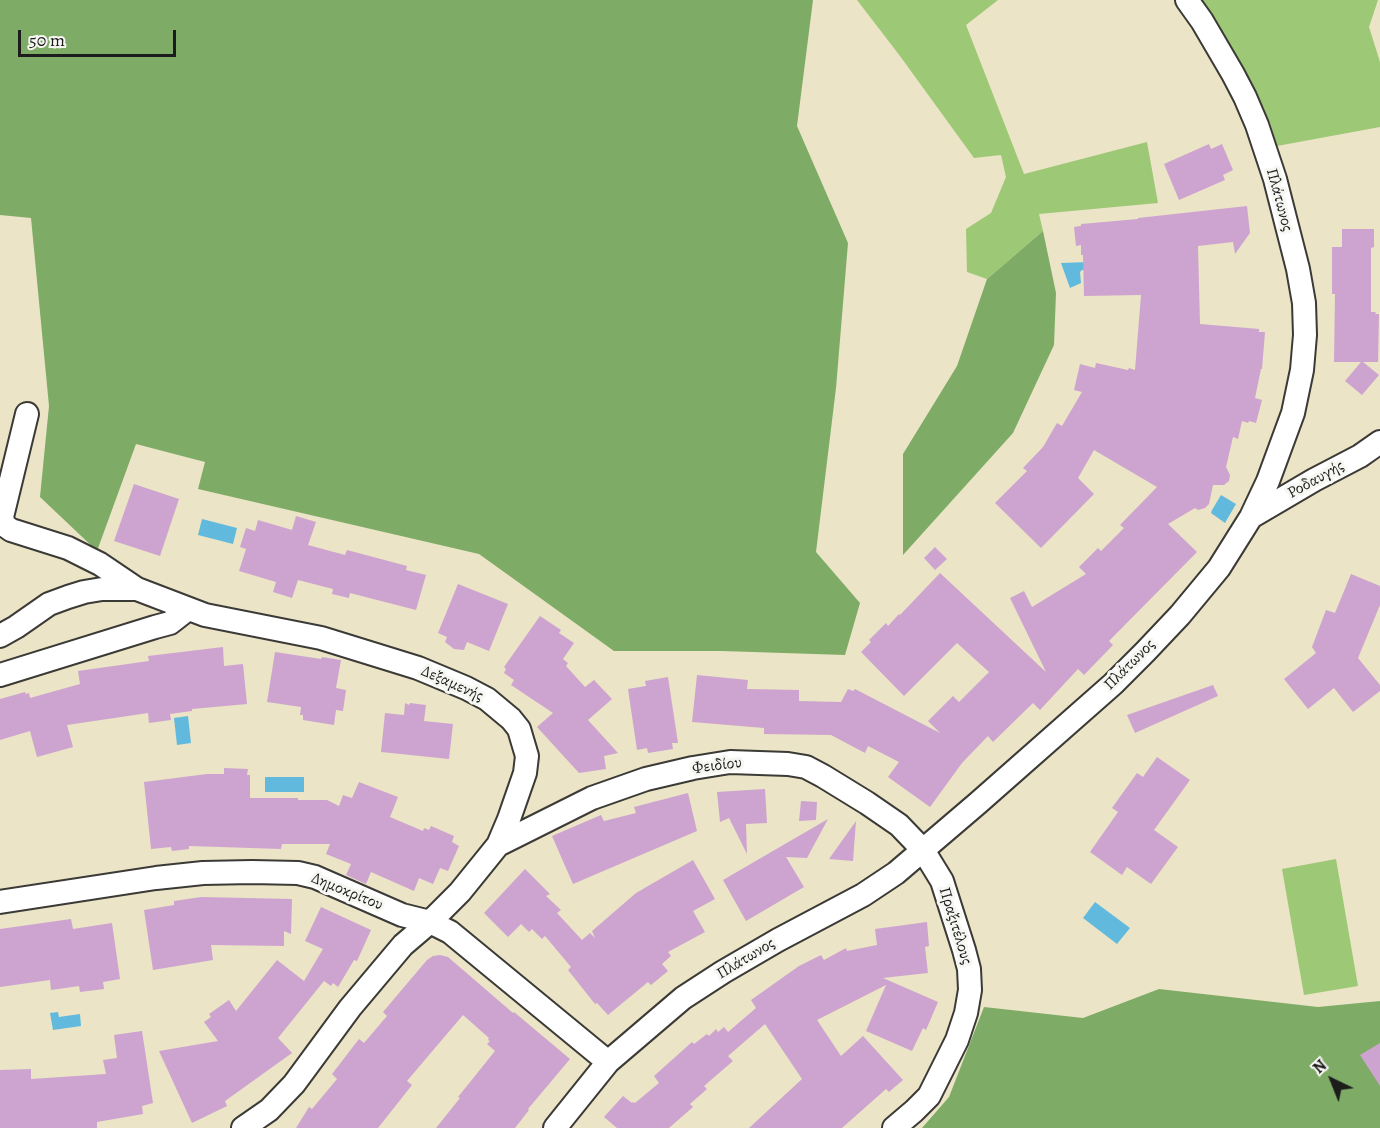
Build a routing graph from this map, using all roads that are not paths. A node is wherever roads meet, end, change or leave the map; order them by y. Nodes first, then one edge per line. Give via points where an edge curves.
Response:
1 (1187, 0) edge
2 (27, 414) dead end
3 (1380, 442) edge
4 (1251, 517) junction
5 (137, 589) junction
6 (188, 609) junction
7 (0, 636) edge
8 (0, 675) edge
9 (498, 845) junction
10 (923, 850) junction
11 (0, 902) edge
12 (430, 922) junction
13 (608, 1062) junction
14 (243, 1128) edge
15 (555, 1128) edge
16 (894, 1128) edge

1 - 4 street, Πλάτωνος via 1228,65 1257,125 1275,179 1304,303 1302,370 1293,413
2 - 5 street via 2,517 4,525 68,548
3 - 4 street, Ροδαυγής
4 - 10 street, Πλάτωνος via 1219,568 1145,652
5 - 6 street, Δεξαμενής
5 - 7 street, Δεξαμενής via 102,589 68,597
6 - 8 street via 170,623
6 - 9 street, Δεξαμενής via 361,649 488,699 519,729 527,756 525,773
9 - 10 street, Φειδίου via 592,798 635,783 730,762 806,767 899,825
9 - 12 street, Δεξαμενής
10 - 13 street, Πλάτωνος via 863,895 778,940 683,998
10 - 16 street, Πραξιτέλους via 942,881 969,969 970,990 957,1040 929,1096
11 - 12 street, Δημοκρίτου via 203,873 298,873 402,915
12 - 13 street, Δημοκρίτου via 450,932
12 - 14 street, Δεξαμενής via 403,945 350,1008 294,1084 269,1110
13 - 15 street, Πλάτωνος

